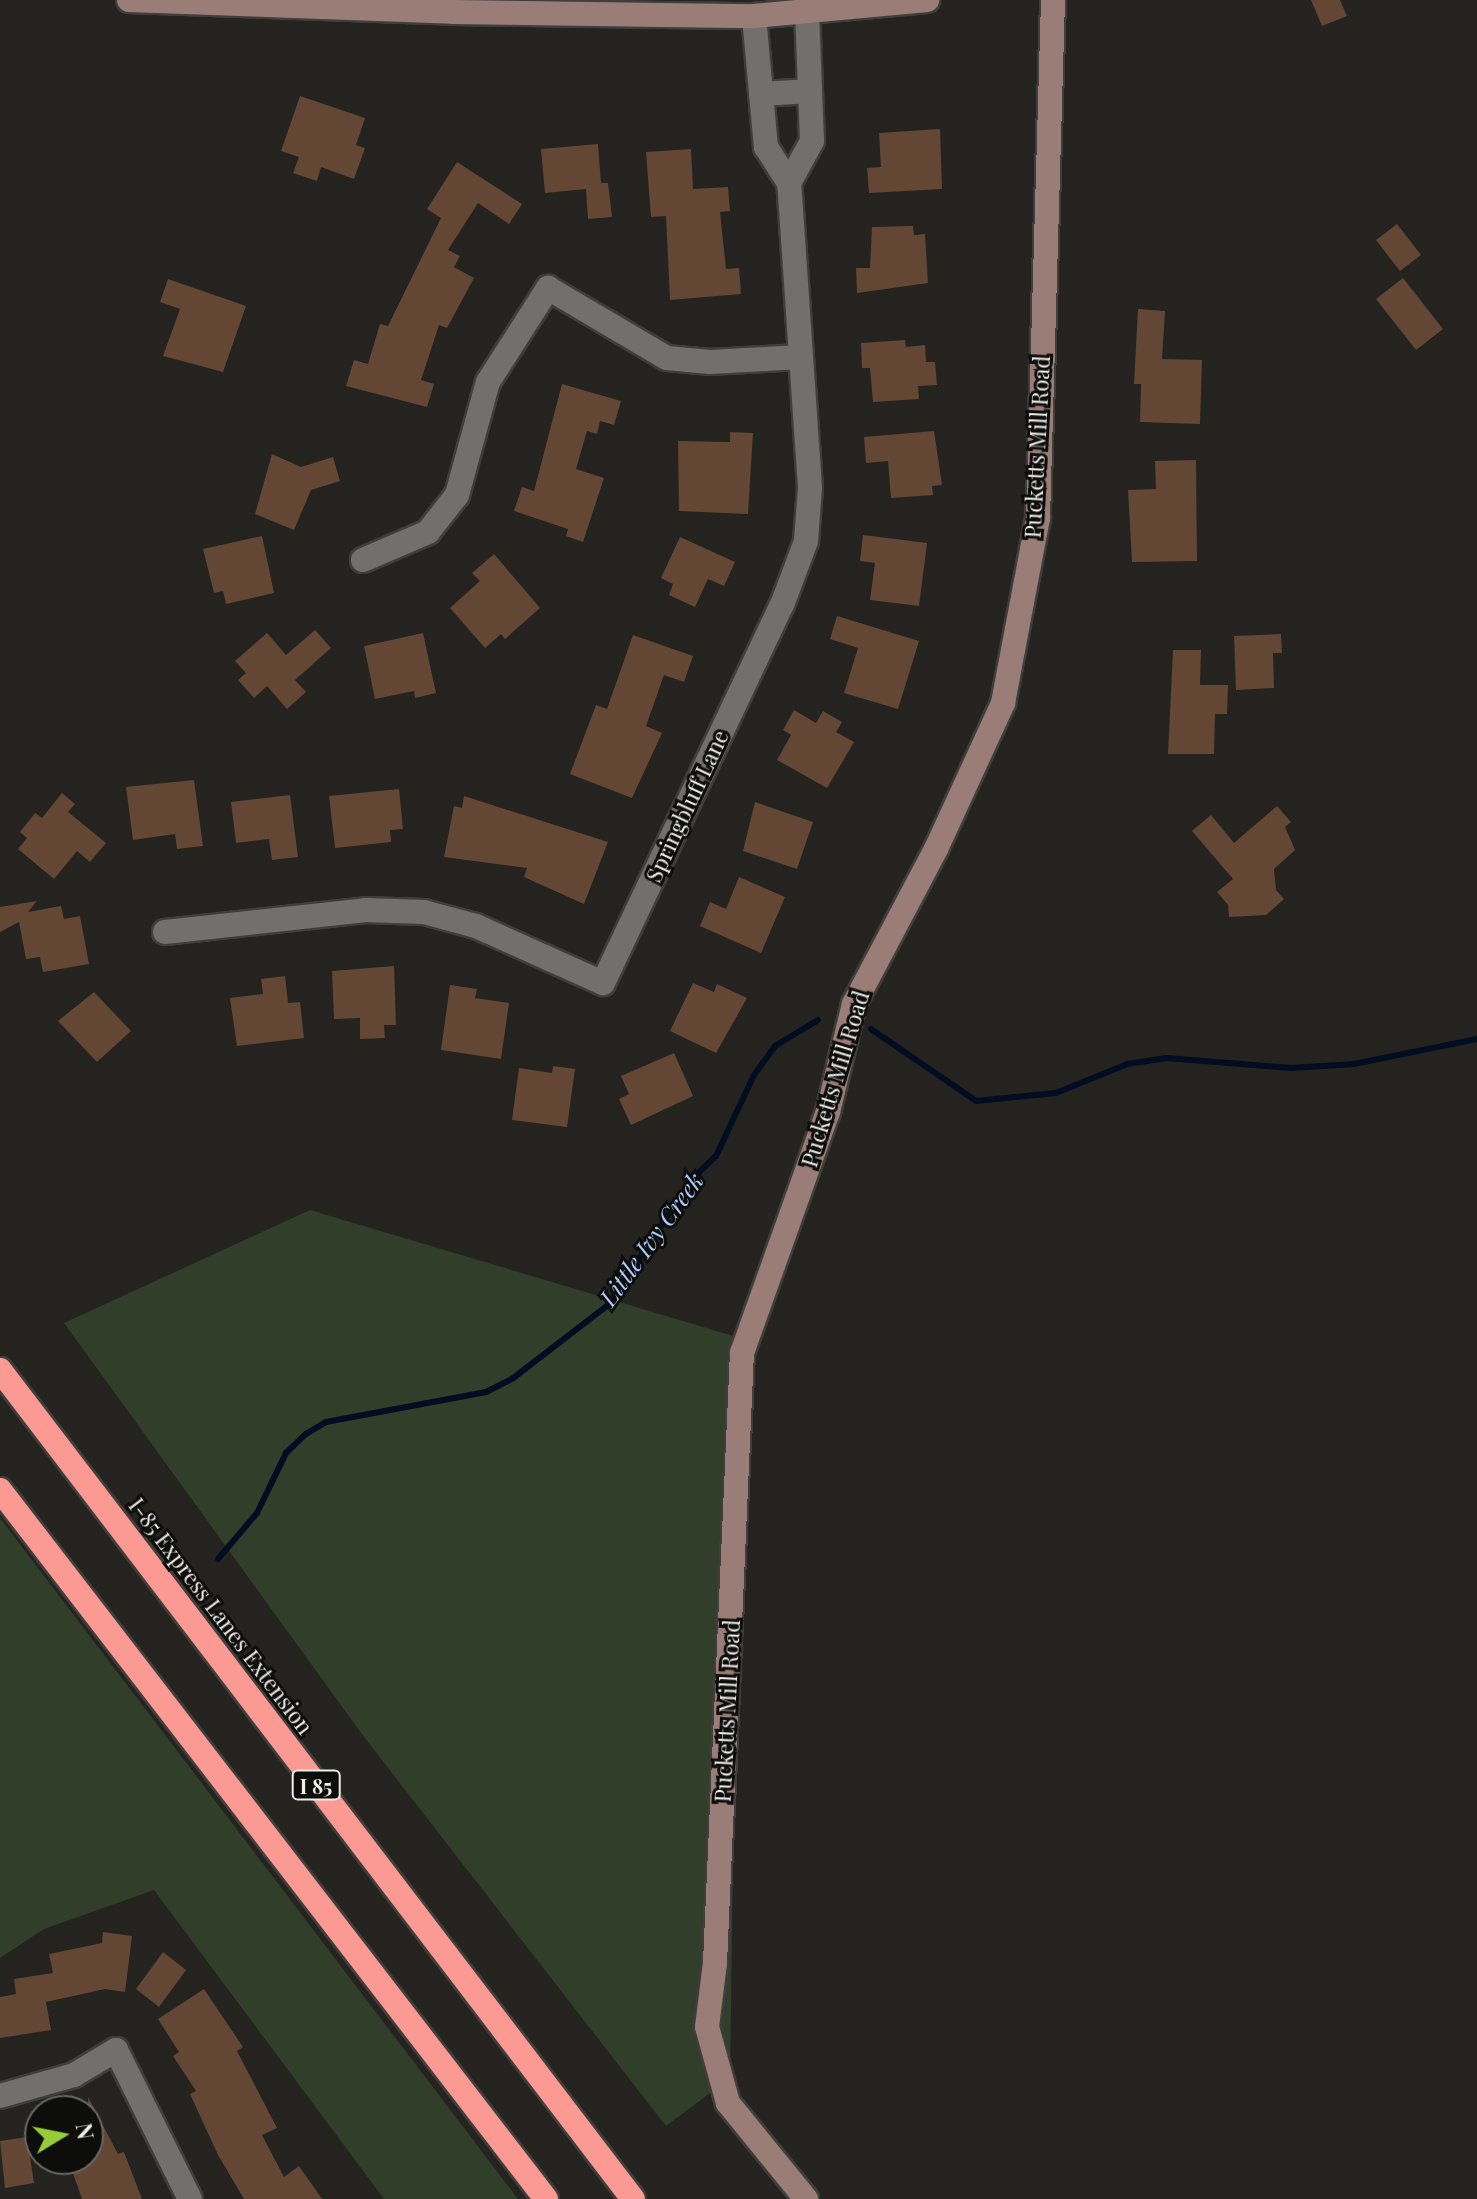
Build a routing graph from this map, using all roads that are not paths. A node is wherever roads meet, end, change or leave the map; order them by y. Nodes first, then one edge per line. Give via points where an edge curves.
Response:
1 (129, 0) edge
2 (927, 0) edge
3 (1053, 0) edge
4 (807, 12) junction
5 (754, 16) junction
6 (810, 91) junction
7 (761, 94) junction
8 (789, 183) junction
9 (801, 357) junction
10 (363, 560) dead end
11 (165, 932) dead end
12 (0, 1370) edge
13 (0, 1490) edge
14 (0, 2096) edge
15 (190, 2199) edge
16 (546, 2199) edge
17 (633, 2199) edge
18 (806, 2199) edge

1 - 5 street
2 - 4 street
3 - 18 street, Pucketts Mill Road via 1038,518 1003,703 936,849 854,1004 828,1112 742,1353 715,1963 707,2027 728,2103
4 - 5 street
4 - 6 street
5 - 7 street, Springbluff Lane
6 - 7 street
6 - 8 street via 812,141
7 - 8 street, Springbluff Lane via 766,147
8 - 9 street, Springbluff Lane
9 - 10 street via 710,362 667,358 548,288 488,382 457,495 428,532
9 - 11 street, Springbluff Lane via 810,488 806,541 782,605 603,983 476,926 424,912 366,910
12 - 17 highway, I-85 Express Lanes Extension / I 85
13 - 16 highway
14 - 15 street via 74,2075 116,2050

